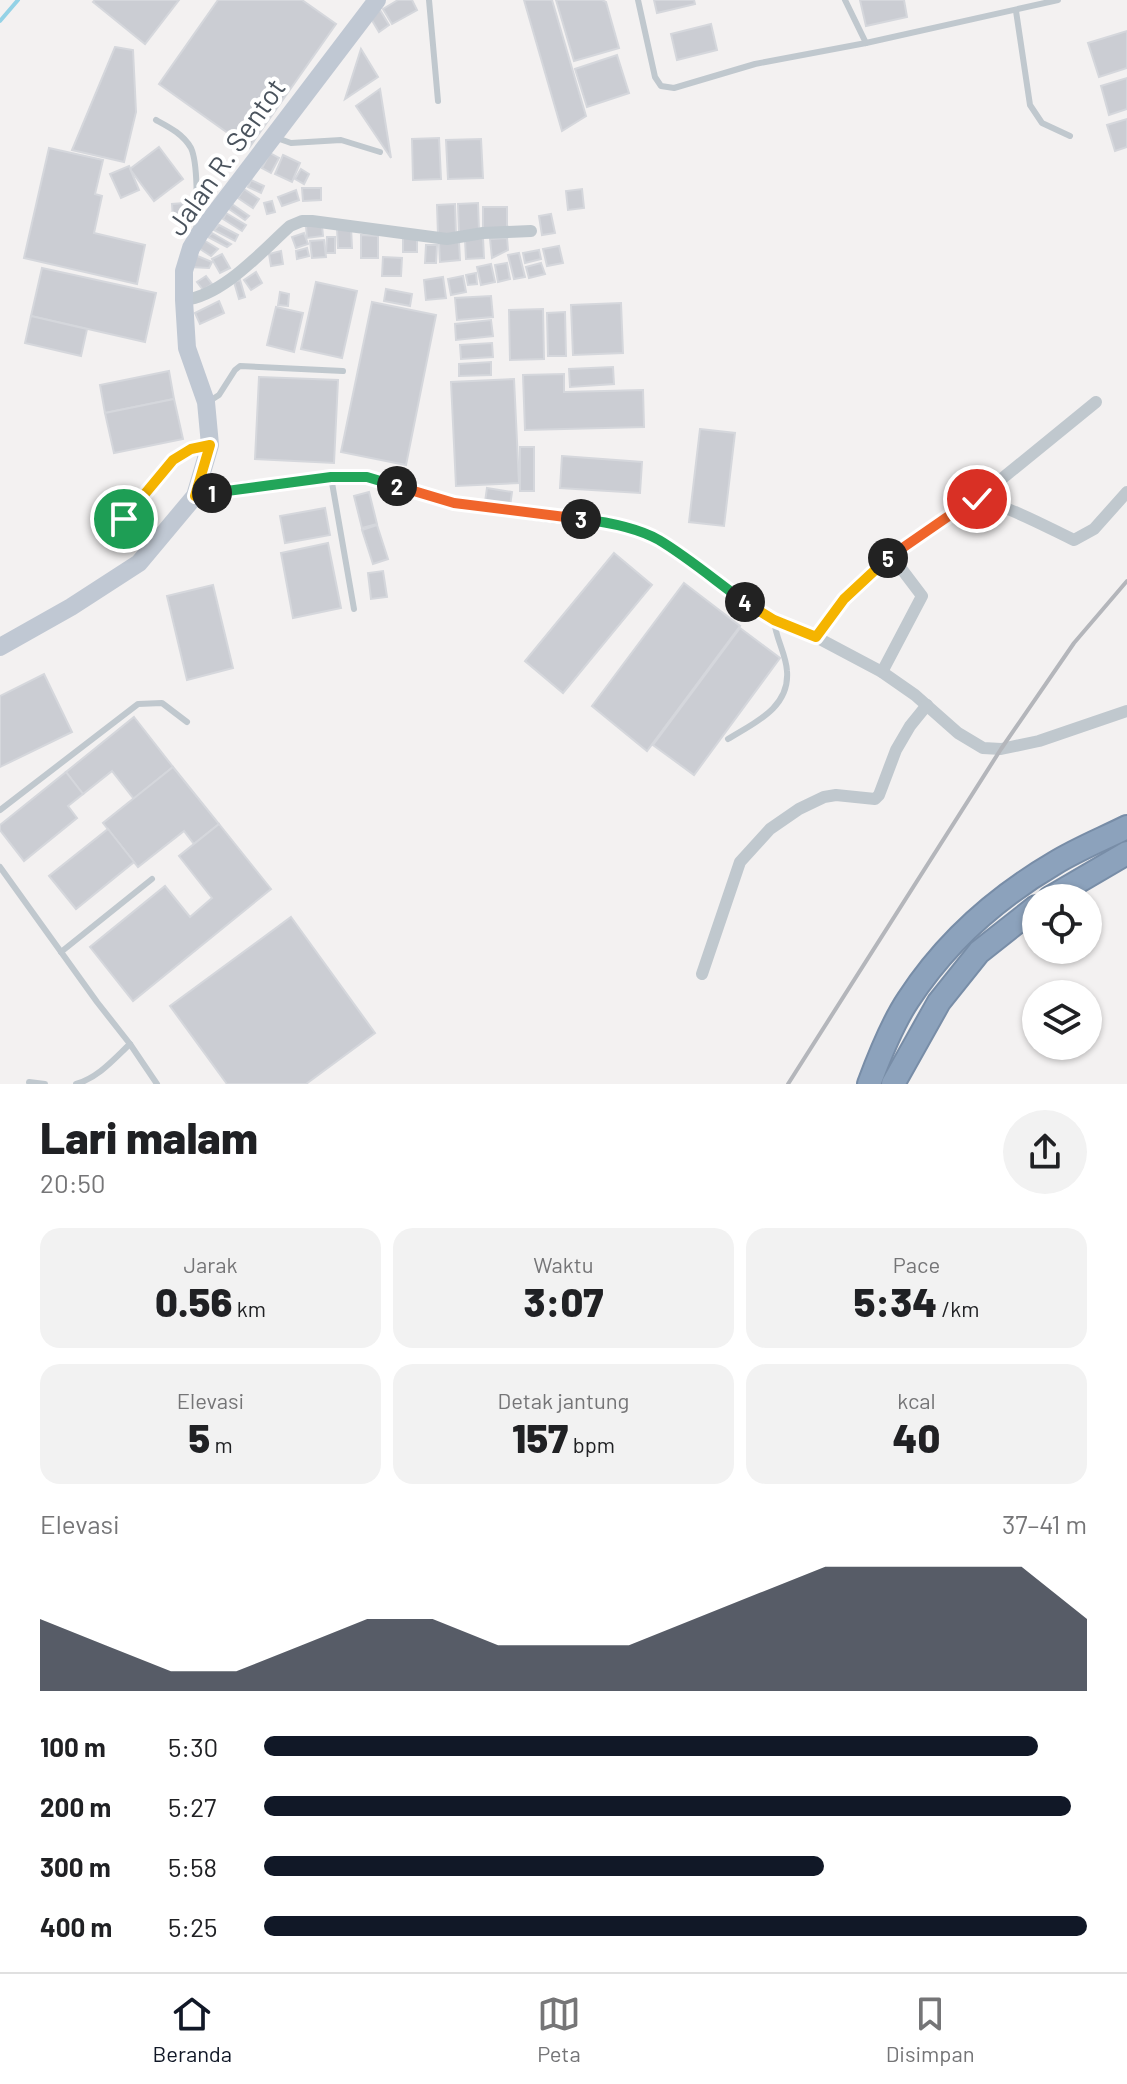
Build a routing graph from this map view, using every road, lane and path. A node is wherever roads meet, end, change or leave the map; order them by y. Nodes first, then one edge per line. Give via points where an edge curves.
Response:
1 (377, 0) edge
2 (429, 0) edge
3 (638, 0) edge
4 (845, 0) edge
5 (1058, 0) edge
6 (1016, 11) junction
7 (866, 43) junction
8 (438, 101) dead end
9 (156, 120) dead end
10 (273, 136) junction
11 (1070, 136) dead end
12 (380, 152) dead end
13 (531, 231) dead end
14 (200, 233) junction
15 (184, 300) junction
16 (343, 371) dead end
17 (206, 402) junction
18 (1096, 402) dead end
19 (210, 445) junction
20 (331, 477) junction
21 (1127, 492) edge
22 (195, 496) junction
23 (977, 499) junction
24 (124, 519) dead end
25 (891, 555) junction
26 (354, 609) dead end
27 (774, 620) junction
28 (816, 637) junction
29 (0, 647) edge
30 (882, 672) junction
31 (927, 705) junction
32 (1127, 711) edge
33 (187, 722) dead end
34 (728, 739) dead end
35 (0, 810) edge
36 (1127, 827) edge
37 (1127, 853) edge
38 (0, 867) edge
39 (152, 879) dead end
40 (1074, 884) edge
41 (1022, 918) edge
42 (61, 952) junction
43 (702, 974) dead end
44 (130, 1044) junction
45 (29, 1082) dead end
46 (45, 1084) edge
47 (76, 1084) edge
48 (157, 1084) edge
49 (869, 1084) edge
50 (893, 1084) edge

1 - 10 street, Jalan R. Sentot
2 - 8 lane
3 - 7 lane via 655,77 667,88
4 - 7 lane
5 - 6 lane
6 - 7 lane
6 - 11 lane via 1030,105 1042,123
9 - 14 lane via 176,131 191,149
10 - 12 lane via 291,143 341,140
10 - 14 street, Jalan R. Sentot
13 - 15 street via 447,239 302,221 231,278
14 - 15 street, Jalan R. Sentot via 184,271
15 - 17 street, Jalan R. Sentot via 187,348
16 - 17 lane via 240,366 219,395
17 - 19 street, Jalan R. Sentot
18 - 23 street
19 - 22 street, Jalan R. Sentot
19 - 24 lane via 173,460
20 - 22 street
20 - 26 lane
20 - 27 street via 367,477 454,503 632,529 658,540
21 - 23 street via 1094,529 1074,540
22 - 29 street, Jalan R. Sentot via 139,563
23 - 25 street
25 - 28 street via 844,599
25 - 30 street via 922,596
27 - 28 street
27 - 34 lane via 787,669 786,691 771,712
28 - 30 street
30 - 31 street
31 - 32 street via 975,744 1001,749
31 - 43 street via 896,750 875,799 836,795 799,809 770,829 740,862
33 - 35 lane via 162,703 138,704
36 - 49 highway via 1057,861 966,930 906,1002
37 - 40 highway
38 - 42 lane
39 - 42 lane
41 - 50 highway via 979,952 939,1002
42 - 44 lane
44 - 47 lane via 106,1067
44 - 48 lane
45 - 46 lane

